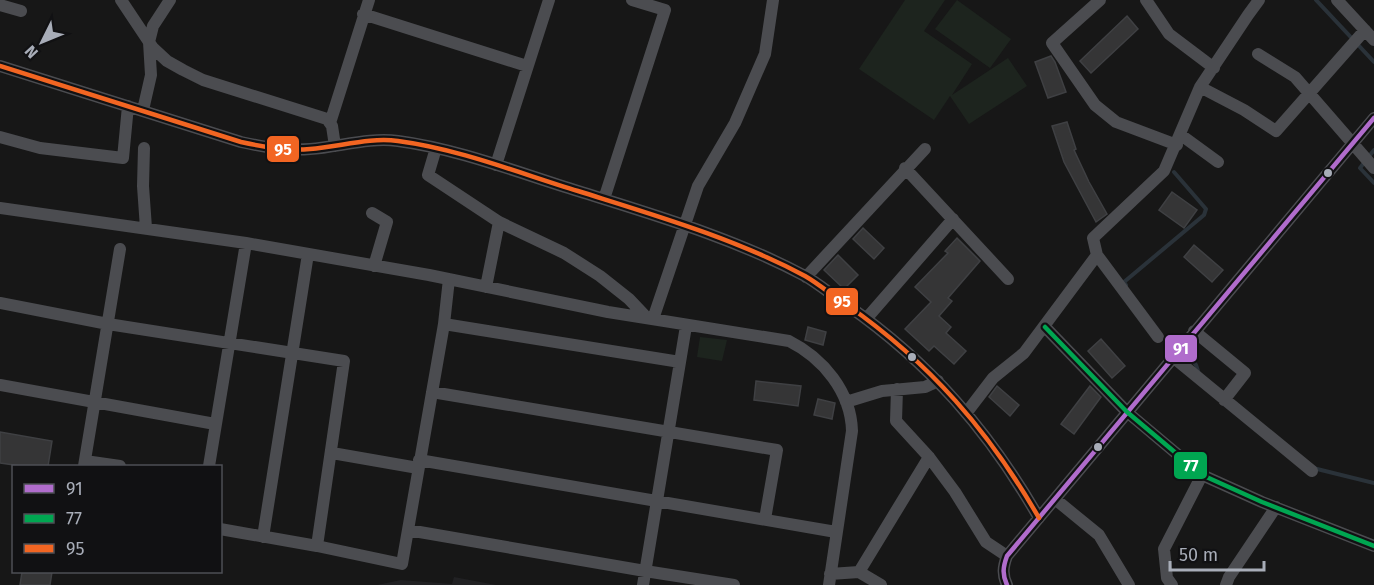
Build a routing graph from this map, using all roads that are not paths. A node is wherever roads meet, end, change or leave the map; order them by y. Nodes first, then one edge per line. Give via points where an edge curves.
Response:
1 (121, 0) edge
2 (170, 0) edge
3 (369, 0) edge
4 (549, 0) edge
5 (632, 0) edge
6 (773, 0) edge
7 (1100, 0) edge
8 (1259, 0) edge
9 (1337, 0) edge
10 (1153, 3) edge
11 (0, 4) edge
12 (21, 11) dead end
13 (363, 14) junction
14 (1362, 33) junction
15 (1374, 40) edge
16 (148, 42) junction
17 (1258, 54) dead end
18 (0, 66) edge
19 (527, 66) junction
20 (1214, 68) junction
21 (1200, 87) junction
22 (1310, 93) junction
23 (128, 106) junction
24 (143, 110) junction
25 (1374, 118) edge
26 (330, 123) junction
27 (0, 138) edge
28 (1179, 140) junction
29 (1352, 144) junction
30 (335, 146) junction
31 (144, 148) dead end
32 (436, 148) junction
33 (925, 149) dead end
34 (1218, 162) dead end
35 (1369, 163) edge
36 (496, 165) junction
37 (905, 168) junction
38 (604, 199) junction
39 (0, 208) edge
40 (372, 213) dead end
41 (953, 219) junction
42 (500, 222) junction
43 (684, 226) junction
44 (146, 228) junction
45 (246, 243) junction
46 (120, 249) dead end
47 (308, 254) junction
48 (1097, 255) junction
49 (374, 266) junction
50 (806, 277) junction
51 (449, 279) junction
52 (1008, 279) dead end
53 (486, 287) junction
54 (0, 303) edge
55 (650, 319) junction
56 (866, 319) junction
57 (108, 324) junction
58 (444, 324) junction
59 (686, 326) junction
60 (1045, 327) junction
61 (1194, 331) junction
62 (1158, 337) dead end
63 (230, 342) junction
64 (292, 352) junction
65 (1173, 357) junction
66 (680, 362) junction
67 (938, 381) junction
68 (0, 385) edge
69 (897, 389) junction
70 (432, 392) junction
71 (1224, 400) junction
72 (846, 402) junction
73 (94, 403) junction
74 (967, 412) junction
75 (1127, 412) junction
76 (216, 424) junction
77 (668, 432) junction
78 (332, 453) junction
79 (929, 457) junction
80 (85, 464) edge
81 (419, 464) junction
82 (102, 465) edge
83 (209, 465) edge
84 (1312, 471) dead end
85 (1202, 475) junction
86 (1055, 499) junction
87 (656, 502) junction
88 (1276, 507) junction
89 (1039, 518) junction
90 (765, 519) junction
91 (222, 529) edge
92 (408, 530) junction
93 (836, 532) junction
94 (262, 537) junction
95 (317, 546) junction
96 (1374, 546) edge
97 (1007, 556) junction
98 (645, 572) junction
99 (859, 572) junction
100 (829, 579) edge
101 (1005, 581) edge
102 (643, 585) edge
103 (734, 585) edge
104 (881, 585) edge
105 (1129, 585) edge
106 (1172, 585) edge
107 (1226, 585) edge

1 - 16 street
2 - 16 street
3 - 13 street
4 - 19 street
5 - 38 street via 665,10
6 - 43 street via 765,54 735,123 698,186
7 - 28 street via 1052,43 1095,105 1116,122
8 - 20 street
9 - 14 street
10 - 20 street via 1169,34
11 - 12 street
13 - 19 street
13 - 26 street
14 - 15 street
14 - 22 street
16 - 24 street via 151,75
16 - 26 street via 167,61 203,80
17 - 22 street via 1295,76
18 - 23 street
19 - 36 street
20 - 21 street
21 - 22 street via 1276,131
21 - 28 street
22 - 29 street
23 - 24 street
23 - 27 street via 123,158 40,148
24 - 30 street via 266,148
25 - 29 street
26 - 30 street
28 - 34 street
28 - 48 street via 1164,171 1093,238
29 - 35 street
29 - 61 street
30 - 32 street via 396,141
31 - 44 street
32 - 36 street
32 - 42 street via 428,175
33 - 37 street
36 - 38 street
37 - 41 street
37 - 50 street
38 - 43 street
39 - 44 street
40 - 49 street via 387,222
41 - 52 street
41 - 56 street
42 - 53 street
42 - 55 street via 564,253 600,276
43 - 50 street
43 - 55 street
44 - 45 street
45 - 47 street
45 - 63 street
46 - 57 street
47 - 49 street
47 - 64 street
48 - 60 street
48 - 62 street
49 - 51 street
50 - 56 street
51 - 53 street
51 - 58 street
53 - 55 street
54 - 57 street
55 - 59 street
56 - 67 street
57 - 63 street
57 - 73 street
58 - 66 street
58 - 70 street
59 - 66 street
59 - 72 street via 789,341 824,366
60 - 74 street via 1024,353 993,378
60 - 75 street
61 - 65 street
61 - 71 street via 1245,373
63 - 64 street
63 - 76 street
64 - 78 street via 344,361
64 - 94 street
65 - 71 street
65 - 75 street
66 - 77 street
67 - 69 street via 916,389
67 - 74 street
68 - 73 street
69 - 72 street
69 - 79 street via 896,421
70 - 77 street
70 - 81 street
71 - 84 street
72 - 93 street via 852,432
73 - 76 street
73 - 80 street
74 - 89 street via 1008,467
75 - 85 street
75 - 86 street
76 - 83 street
77 - 87 street
77 - 90 street via 777,450
78 - 81 street
78 - 95 street
79 - 97 street via 986,542
79 - 99 street
80 - 82 street
81 - 87 street
81 - 92 street
85 - 88 street
85 - 106 street via 1164,549 1167,578
86 - 89 street
86 - 105 street via 1099,535
87 - 90 street
87 - 98 street
88 - 96 street
88 - 107 street
89 - 97 street
90 - 93 street
91 - 94 street
92 - 95 street via 402,564
92 - 98 street
93 - 100 street
94 - 95 street
97 - 101 street via 1003,566
98 - 102 street
98 - 103 street
99 - 100 street
99 - 104 street

